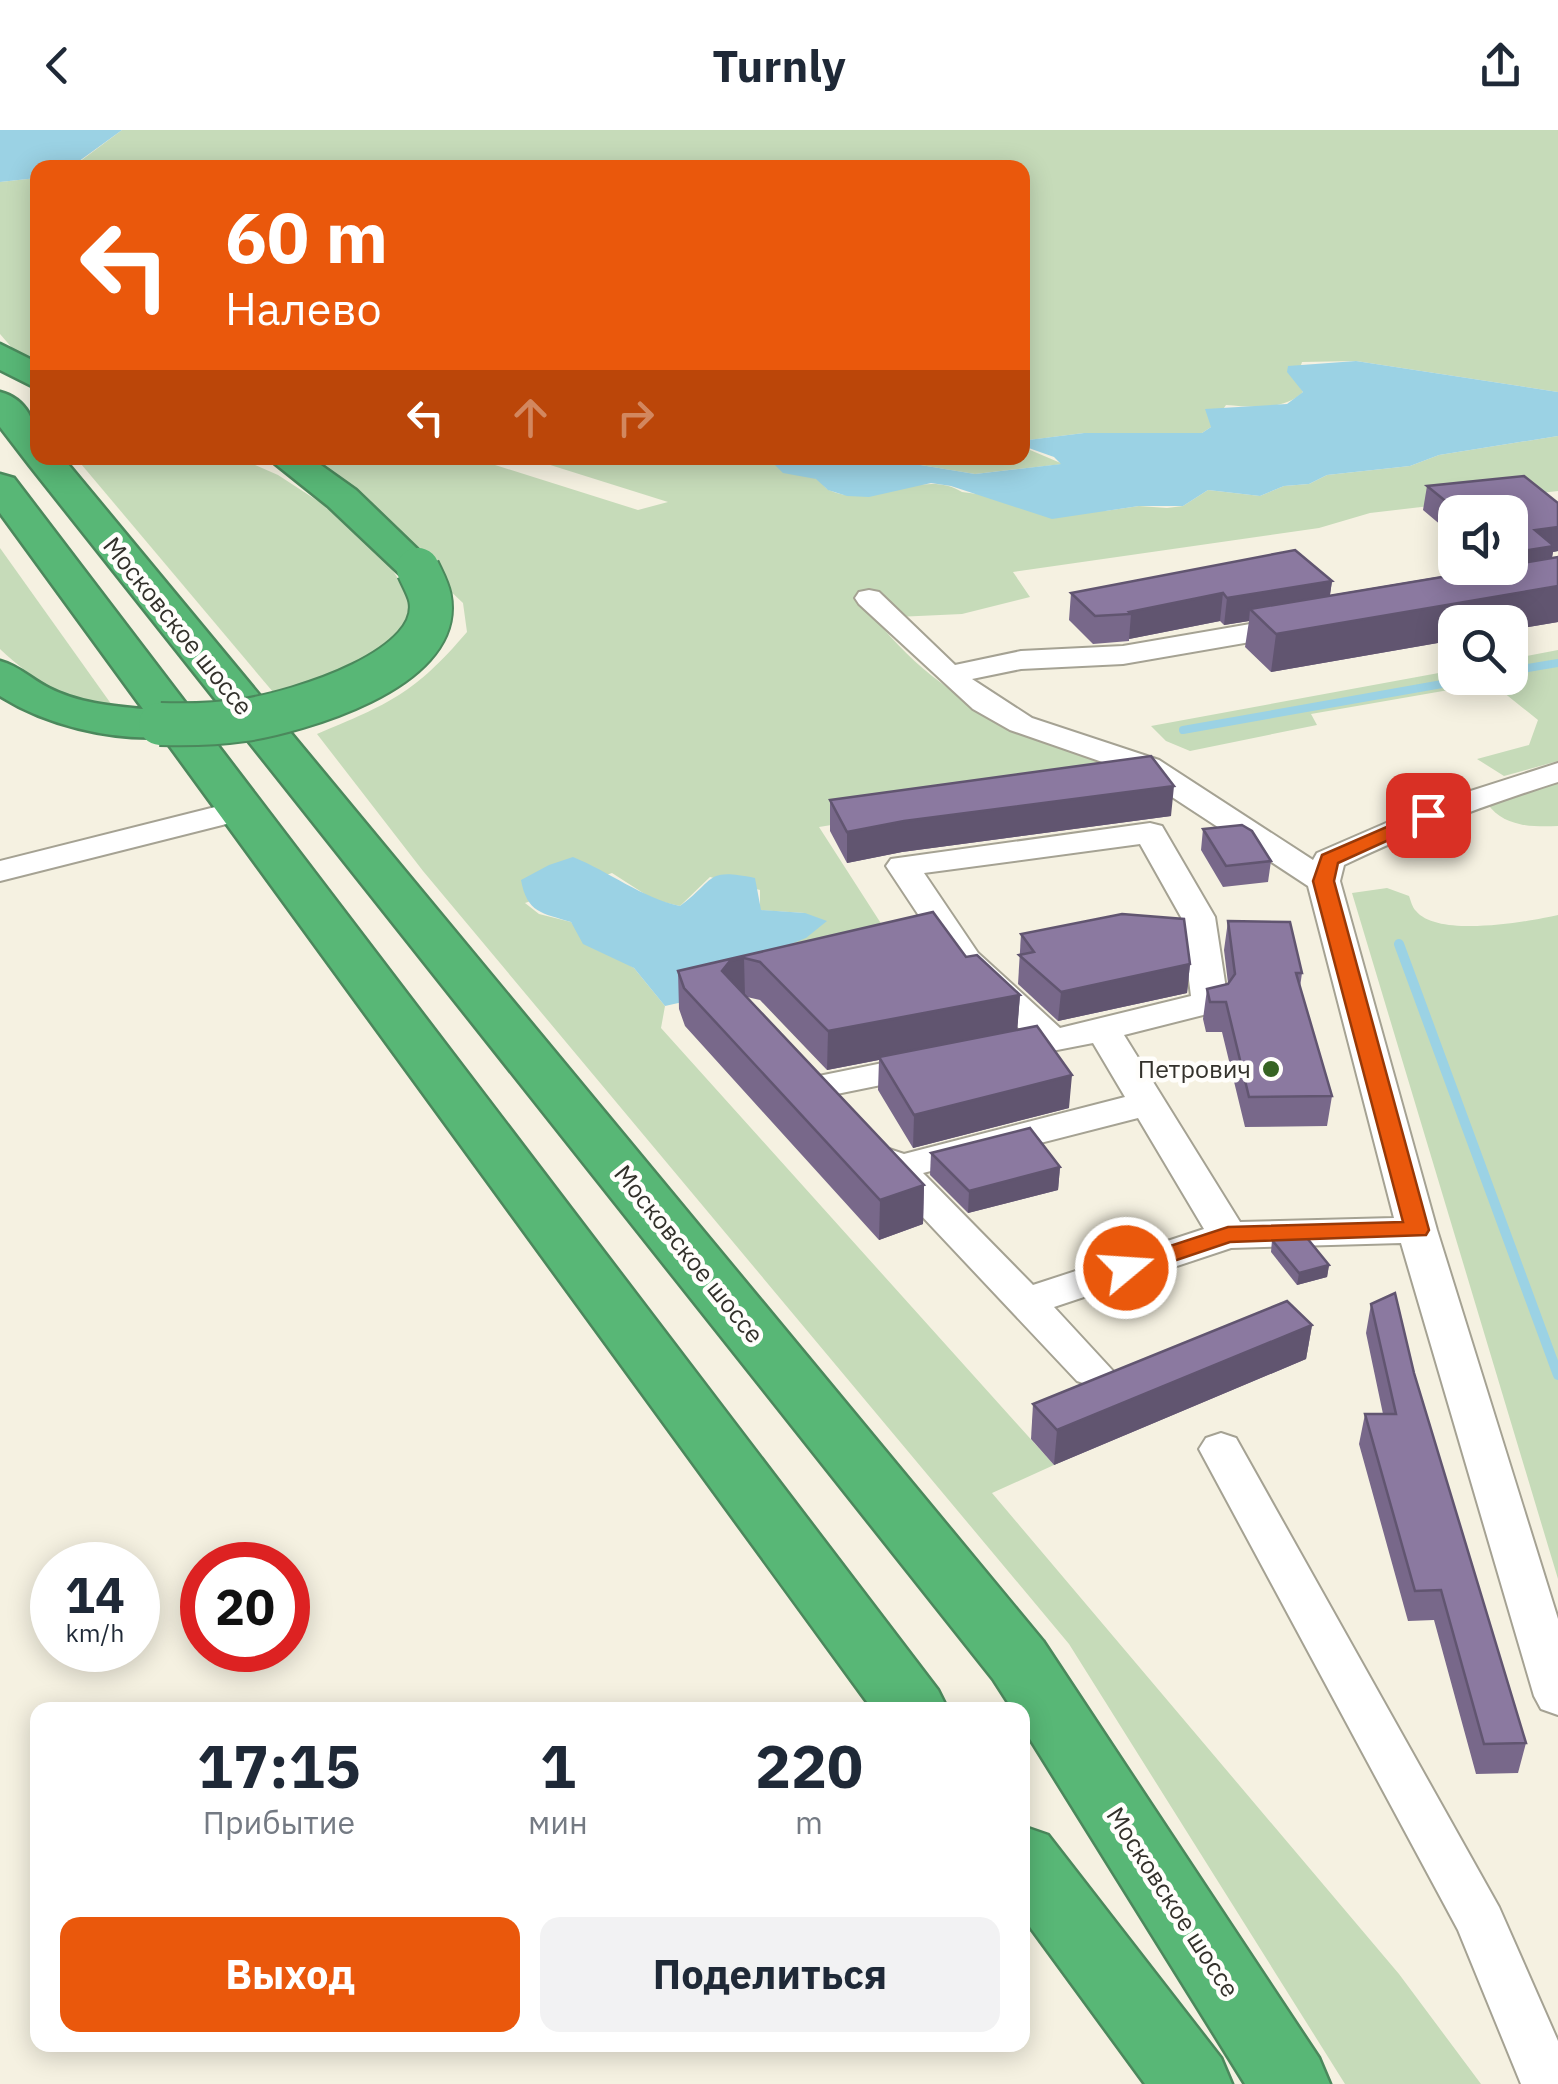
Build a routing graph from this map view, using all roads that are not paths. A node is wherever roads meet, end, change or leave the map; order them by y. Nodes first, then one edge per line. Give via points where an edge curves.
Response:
1 (0, 355) edge
2 (30, 373) edge
3 (0, 404) edge
4 (30, 441) edge
5 (49, 465) edge
6 (297, 465) edge
7 (0, 486) edge
8 (870, 598) dead end
9 (1331, 620) edge
10 (0, 674) edge
11 (949, 675) junction
12 (1558, 772) edge
13 (243, 810) junction
14 (0, 871) edge
15 (1324, 881) junction
16 (1102, 1030) junction
17 (1052, 1040) junction
18 (1149, 1103) junction
19 (844, 1114) junction
20 (1417, 1230) junction
21 (1228, 1234) junction
22 (1026, 1302) junction
23 (1092, 1371) dead end
24 (1220, 1449) dead end
25 (1558, 1696) edge
26 (907, 1702) edge
27 (1030, 1868) edge
28 (1192, 2084) edge
29 (1290, 2084) edge
30 (1553, 2084) edge

1 - 2 highway
3 - 4 highway
5 - 29 highway, Московское шоссе via 1018,1660
6 - 10 highway, bridge via 418,569 432,609 408,652 359,685 290,711 226,722 130,722 47,704
7 - 13 highway
8 - 11 street
9 - 11 street via 1124,655 1021,660
11 - 15 street via 1021,724 1148,767
12 - 15 street via 1373,838 1329,860
13 - 14 street
13 - 26 highway
15 - 20 street
16 - 17 street
16 - 17 street via 1210,1002 1198,918 1150,833 902,866 965,960
16 - 18 street
17 - 19 street via 964,1058
18 - 19 street
18 - 21 street
19 - 22 street
20 - 21 street
20 - 25 street
21 - 22 street
22 - 23 street
24 - 30 street via 1481,1922
27 - 28 highway

